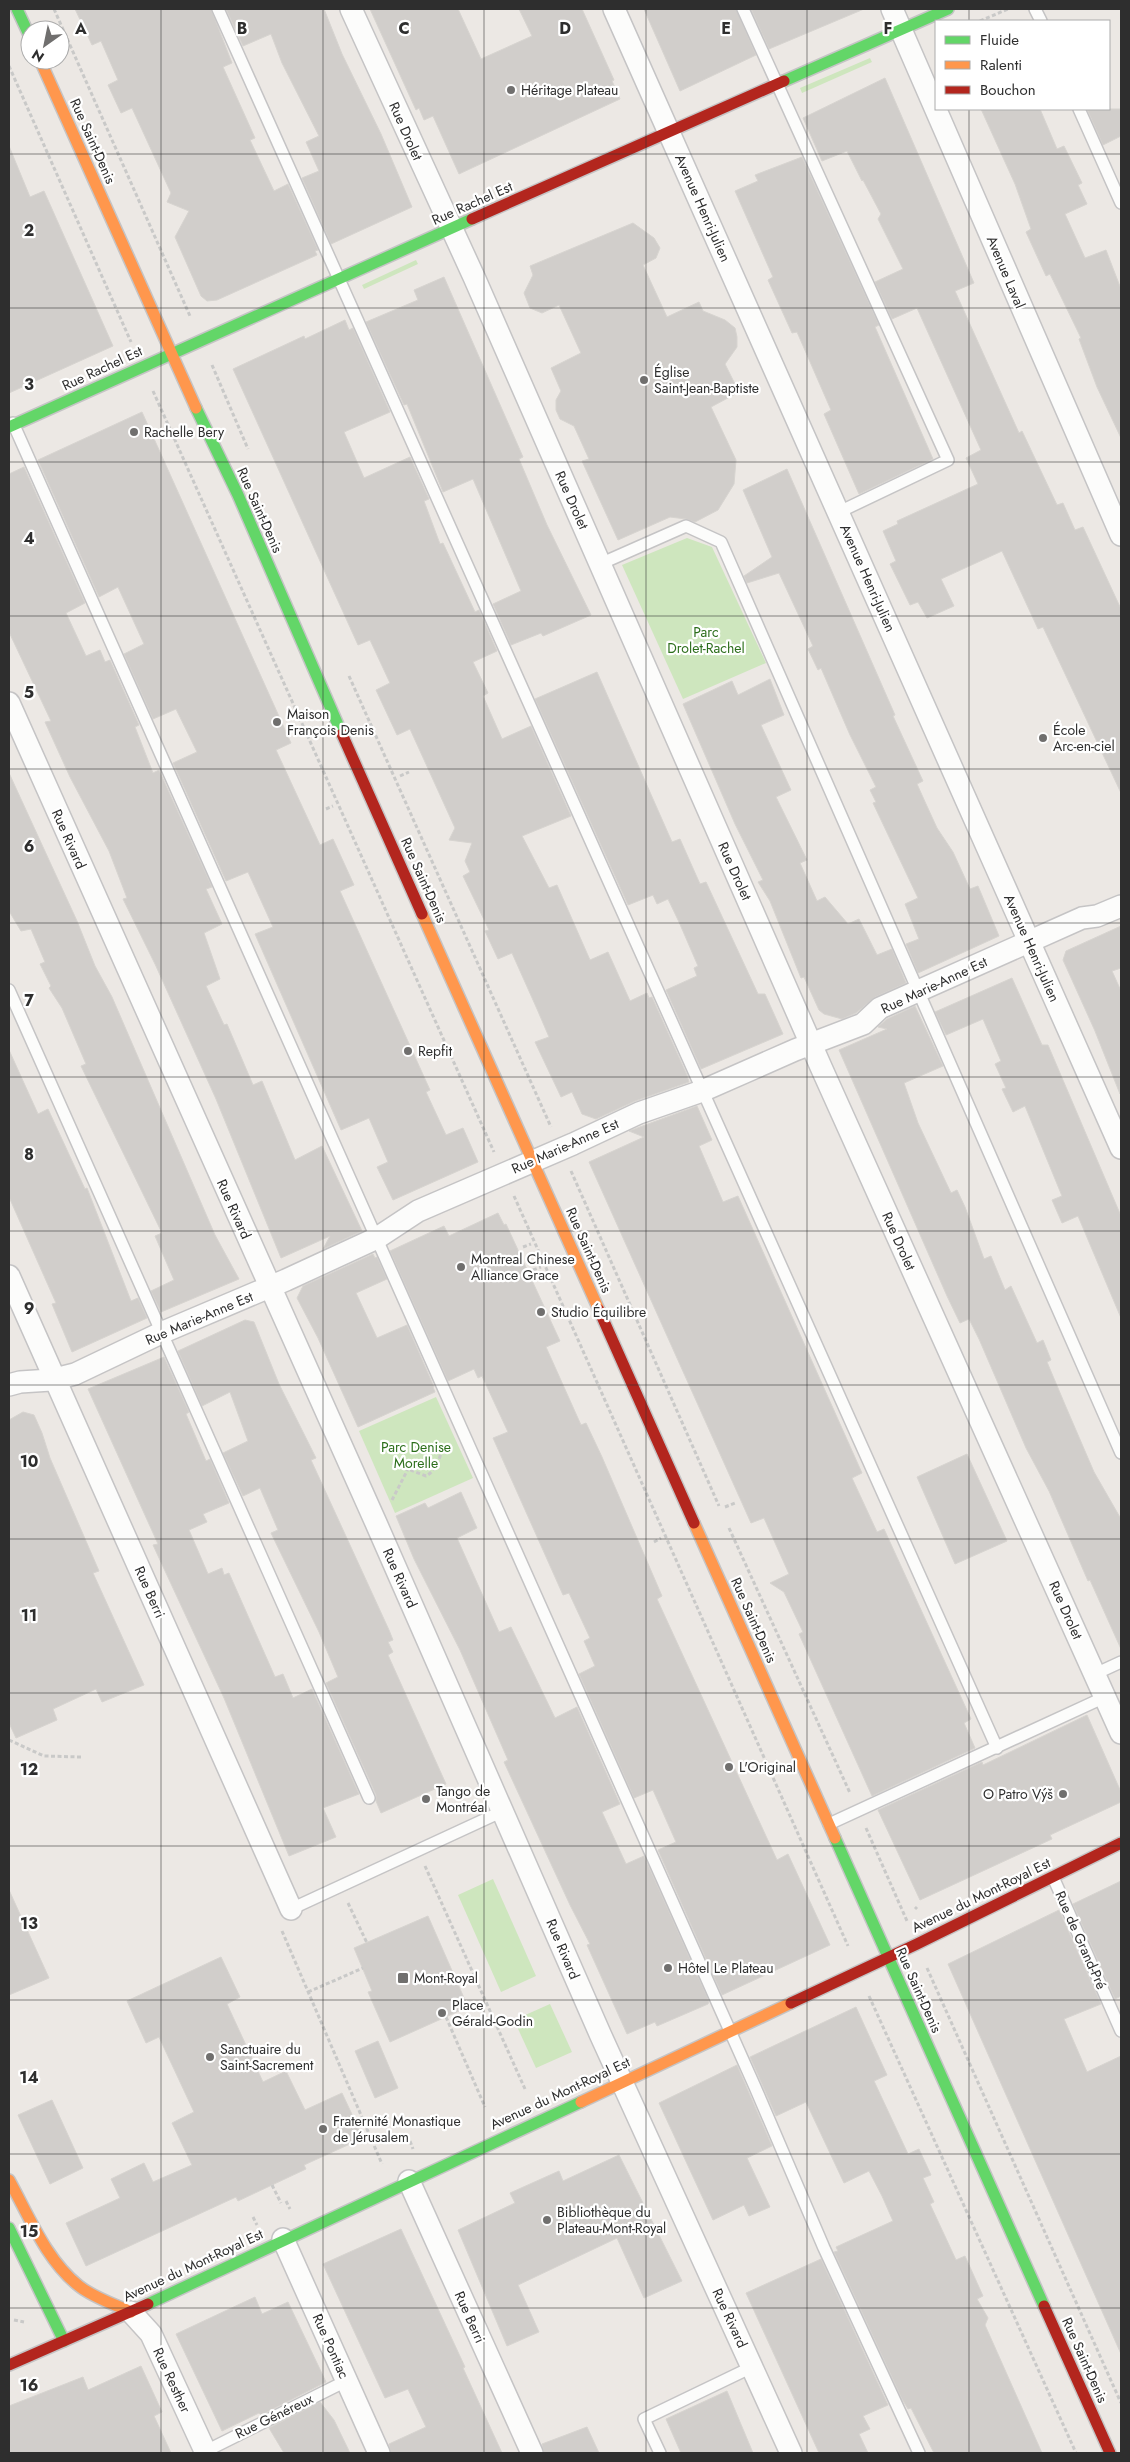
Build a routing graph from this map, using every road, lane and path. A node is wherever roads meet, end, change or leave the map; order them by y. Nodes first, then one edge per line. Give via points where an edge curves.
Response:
1 (54, 9) edge
2 (218, 9) edge
3 (351, 9) edge
4 (614, 9) edge
5 (744, 9) edge
6 (892, 9) edge
7 (948, 9) edge
8 (1008, 9) edge
9 (982, 20) edge
10 (901, 30) junction
11 (9, 66) edge
12 (45, 70) edge
13 (778, 84) junction
14 (935, 108) edge
15 (936, 110) edge
16 (1080, 110) edge
17 (668, 132) junction
18 (1121, 203) edge
19 (450, 230) junction
20 (338, 278) junction
21 (184, 304) dead end
22 (126, 329) dead end
23 (172, 353) junction
24 (220, 384) dead end
25 (161, 408) dead end
26 (10, 423) edge
27 (250, 453) dead end
28 (839, 512) junction
29 (1121, 536) edge
30 (600, 564) junction
31 (347, 671) dead end
32 (9, 703) edge
33 (409, 772) dead end
34 (400, 776) dead end
35 (333, 806) dead end
36 (326, 809) dead end
37 (1121, 906) edge
38 (1029, 942) junction
39 (9, 990) edge
40 (920, 990) junction
41 (811, 1045) junction
42 (702, 1092) junction
43 (550, 1125) dead end
44 (1121, 1148) edge
45 (493, 1149) dead end
46 (533, 1161) junction
47 (572, 1174) dead end
48 (514, 1197) dead end
49 (377, 1238) junction
50 (531, 1244) dead end
51 (523, 1248) dead end
52 (541, 1267) dead end
53 (533, 1270) dead end
54 (9, 1276) edge
55 (270, 1287) junction
56 (162, 1333) junction
57 (55, 1379) junction
58 (9, 1385) edge
59 (441, 1444) dead end
60 (1121, 1453) edge
61 (392, 1463) dead end
62 (408, 1470) junction
63 (392, 1501) dead end
64 (735, 1503) dead end
65 (725, 1507) dead end
66 (720, 1510) dead end
67 (728, 1527) dead end
68 (661, 1538) dead end
69 (654, 1542) dead end
70 (1121, 1662) edge
71 (1094, 1674) junction
72 (1105, 1697) junction
73 (1121, 1733) edge
74 (9, 1740) edge
75 (997, 1748) junction
76 (81, 1757) dead end
77 (370, 1798) dead end
78 (853, 1800) dead end
79 (503, 1811) junction
80 (829, 1824) junction
81 (865, 1826) dead end
82 (1121, 1843) edge
83 (425, 1865) dead end
84 (1053, 1877) junction
85 (348, 1902) dead end
86 (290, 1909) joint
87 (902, 1909) dead end
88 (281, 1930) dead end
89 (843, 1933) dead end
90 (368, 1942) dead end
91 (888, 1956) junction
92 (362, 1968) dead end
93 (932, 1980) dead end
94 (308, 1992) junction
95 (873, 2004) dead end
96 (446, 2017) dead end
97 (730, 2030) junction
98 (1121, 2031) edge
99 (621, 2081) junction
100 (525, 2089) dead end
101 (485, 2107) dead end
102 (410, 2142) dead end
103 (414, 2150) dead end
104 (383, 2165) dead end
105 (9, 2180) edge
106 (409, 2180) junction
107 (272, 2185) dead end
108 (286, 2201) dead end
109 (280, 2203) dead end
110 (291, 2210) dead end
111 (253, 2217) dead end
112 (258, 2225) dead end
113 (9, 2228) edge
114 (283, 2239) junction
115 (131, 2312) junction
116 (14, 2320) dead end
117 (25, 2322) dead end
118 (64, 2341) junction
119 (9, 2365) edge
120 (752, 2367) junction
121 (346, 2380) junction
122 (1121, 2403) edge
123 (204, 2453) edge
124 (379, 2453) edge
125 (532, 2453) edge
126 (660, 2453) edge
127 (791, 2453) edge
128 (919, 2453) edge
129 (1076, 2453) edge
130 (1110, 2453) edge

1 - 21 path, Rue Saint-Denis
2 - 20 lane
3 - 19 street, Rue Drolet
4 - 17 street, Avenue Henri-Julien
5 - 13 lane
6 - 10 street, Avenue Laval
7 - 10 main road, Rue Rachel Est
8 - 9 path
10 - 13 main road, Rue Rachel Est
10 - 14 street, Avenue Laval
11 - 22 path
12 - 23 main road, Rue Saint-Denis
13 - 17 main road, Rue Rachel Est
13 - 28 lane via 948,460
15 - 29 street, Avenue Laval
16 - 18 lane
17 - 19 main road, Rue Rachel Est
17 - 28 street, Avenue Henri-Julien
19 - 20 main road, Rue Rachel Est
19 - 30 street, Rue Drolet via 474,277
20 - 23 main road, Rue Rachel Est
20 - 42 lane
23 - 26 main road, Rue Rachel Est
23 - 46 main road, Rue Saint-Denis
24 - 27 path, Rue Saint-Denis
25 - 45 path
26 - 49 lane
28 - 38 street, Avenue Henri-Julien
30 - 40 lane via 686,526 721,542
30 - 41 street, Rue Drolet
31 - 43 path, Rue Saint-Denis
32 - 55 street, Rue Rivard
33 - 34 path
35 - 36 path
37 - 38 street, Rue Marie-Anne Est via 1082,918
38 - 40 street, Rue Marie-Anne Est
38 - 44 street, Avenue Henri-Julien
39 - 56 lane
40 - 41 street, Rue Marie-Anne Est via 880,1008 863,1024
40 - 60 lane
41 - 42 street, Rue Marie-Anne Est
41 - 71 street, Rue Drolet
42 - 46 street, Rue Marie-Anne Est via 639,1112
42 - 75 lane
46 - 49 street, Rue Marie-Anne Est via 418,1211
46 - 80 main road, Rue Saint-Denis
47 - 66 path, Rue Saint-Denis
48 - 89 path
49 - 55 street, Rue Marie-Anne Est
49 - 97 lane
50 - 51 path
52 - 53 path
54 - 57 street, Rue Berri
55 - 56 street, Rue Marie-Anne Est
55 - 79 street, Rue Rivard
56 - 57 street, Rue Marie-Anne Est via 75,1374
56 - 77 lane
57 - 58 street, Rue Marie-Anne Est
57 - 86 street, Rue Berri
59 - 62 path via 441,1455 430,1474 420,1475
61 - 62 path
62 - 63 path
64 - 65 path
67 - 78 path, Rue Saint-Denis
68 - 69 path
70 - 71 lane
71 - 72 street, Rue Drolet
72 - 73 street, Rue Drolet
72 - 75 lane
74 - 76 path via 44,1756
75 - 80 lane
79 - 86 lane
79 - 99 street, Rue Rivard
80 - 91 main road, Rue Saint-Denis
81 - 87 path
82 - 84 main road, Avenue du Mont-Royal Est
83 - 100 path
84 - 91 main road, Avenue du Mont-Royal Est
84 - 98 lane, Rue de Grand-Pré
85 - 90 path
88 - 94 path
91 - 97 main road, Avenue du Mont-Royal Est
91 - 130 main road, Rue Saint-Denis
92 - 94 path
93 - 122 path, Rue Saint-Denis
94 - 104 path
95 - 129 path
96 - 101 path
97 - 99 main road, Avenue du Mont-Royal Est
97 - 128 lane via 824,2248
99 - 106 main road, Avenue du Mont-Royal Est
99 - 120 street, Rue Rivard
102 - 103 path
105 - 115 main road via 68,2276 88,2292
106 - 114 main road, Avenue du Mont-Royal Est
106 - 125 street, Rue Berri
107 - 109 path
108 - 110 path
111 - 112 path
113 - 118 main road
114 - 115 main road, Avenue du Mont-Royal Est
114 - 121 street, Rue Pontiac
115 - 118 main road, Avenue du Mont-Royal Est
115 - 123 street, Rue Resther via 150,2331
116 - 117 path
118 - 119 main road, Avenue du Mont-Royal Est
120 - 126 lane via 644,2419
120 - 127 street, Rue Rivard
121 - 123 lane, Rue Généreux
121 - 124 street, Rue Pontiac

